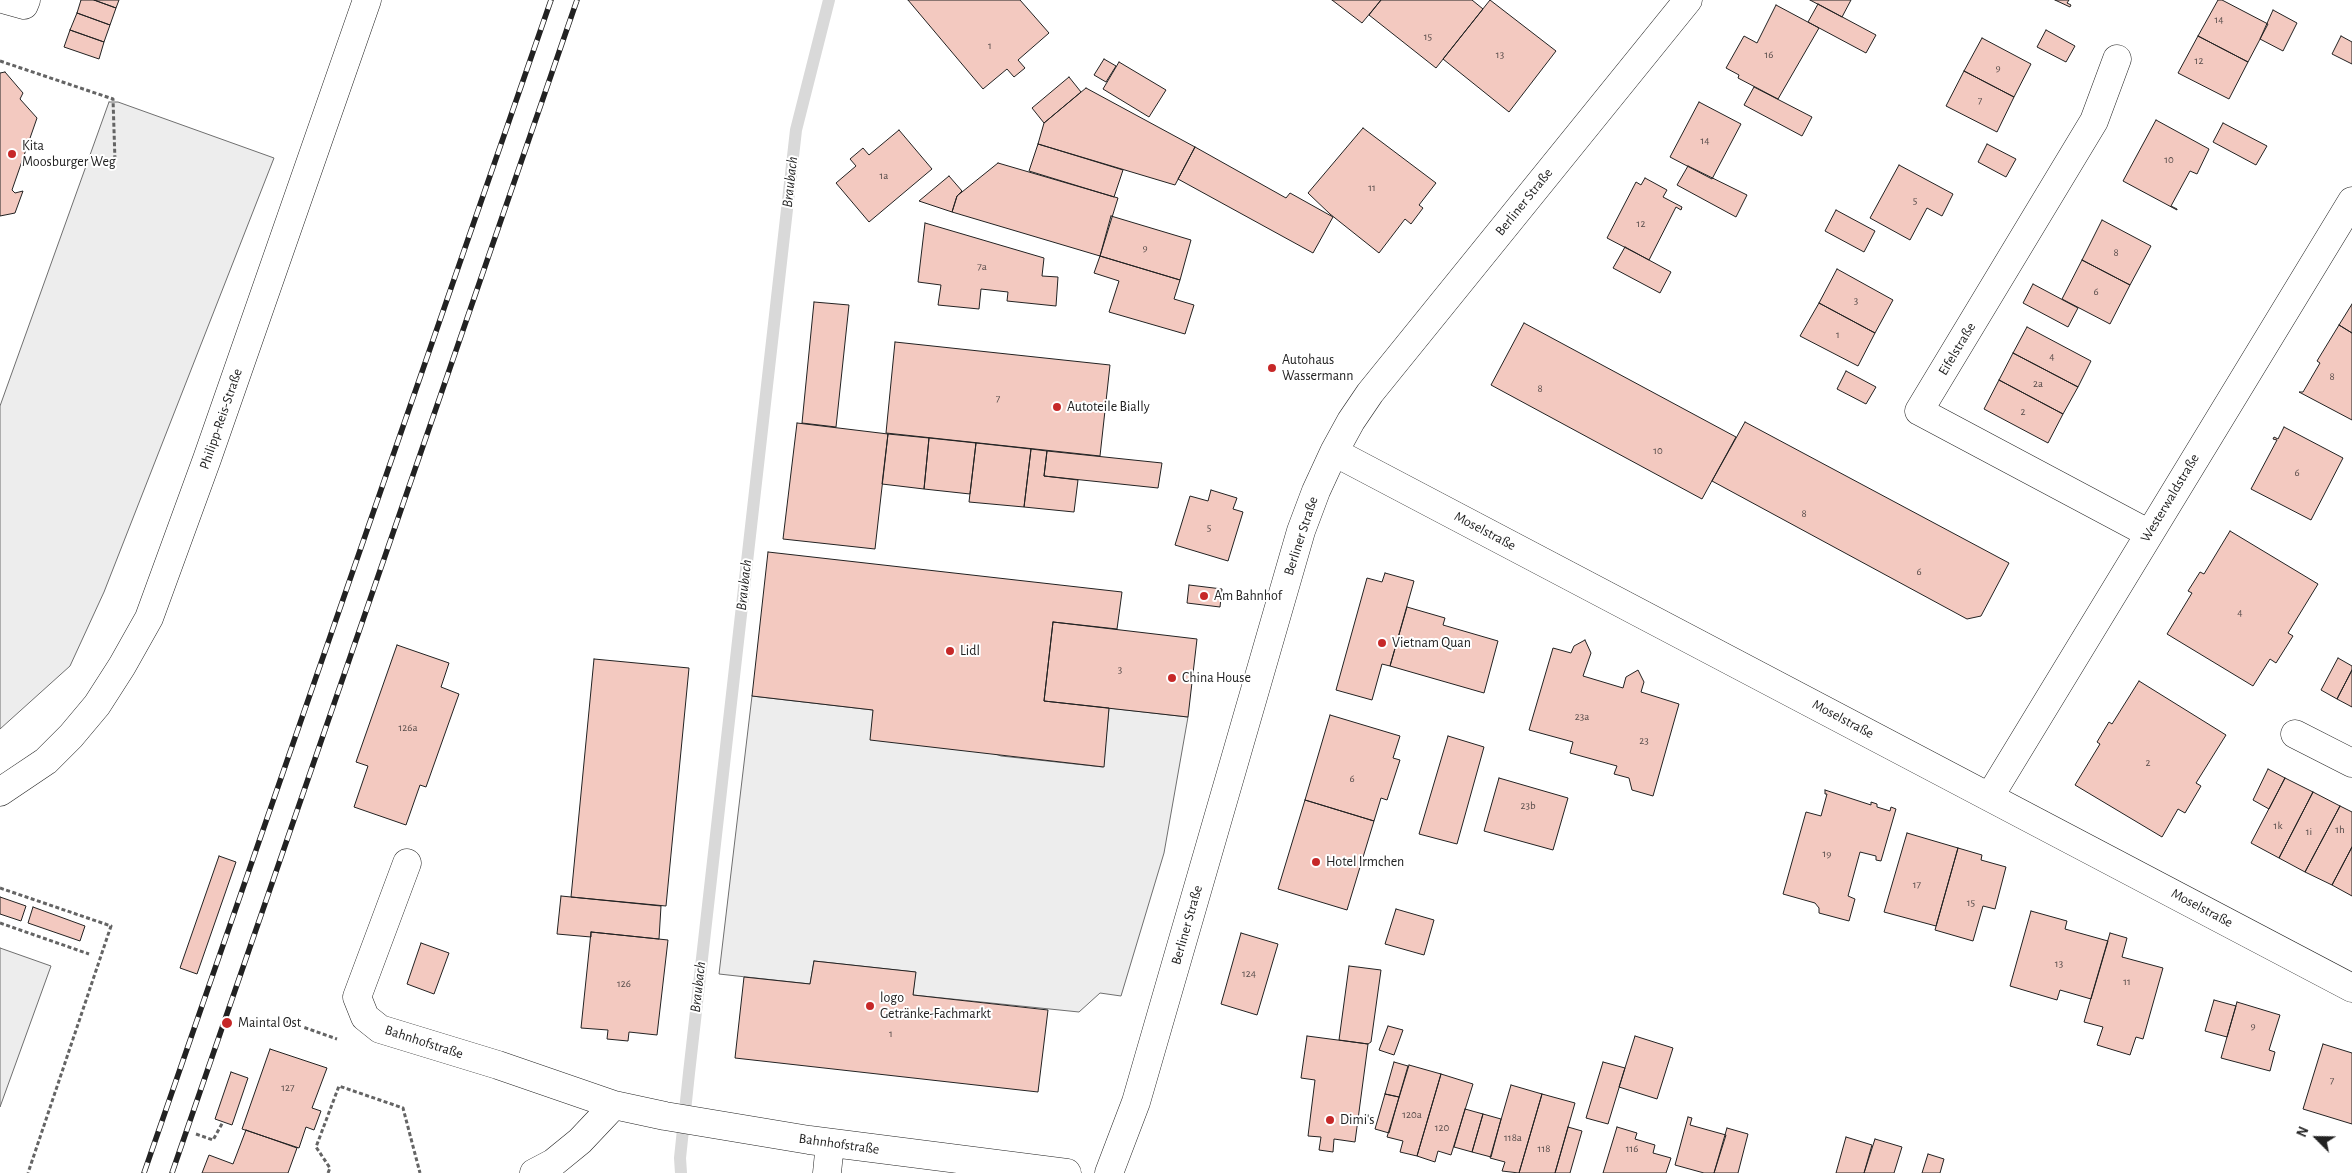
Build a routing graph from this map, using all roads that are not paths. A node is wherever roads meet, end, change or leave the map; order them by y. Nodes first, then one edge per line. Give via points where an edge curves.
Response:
1 (6, 0) edge
2 (26, 0) edge
3 (367, 0) edge
4 (1688, 0) edge
5 (2117, 59) dead end
6 (2352, 201) edge
7 (1334, 452) junction
8 (2148, 533) junction
9 (2295, 734) dead end
10 (2352, 763) edge
11 (0, 792) edge
12 (1990, 796) junction
13 (407, 863) dead end
14 (2352, 988) edge
15 (614, 1105) junction
16 (830, 1142) junction
17 (534, 1173) edge
18 (827, 1173) edge
19 (1066, 1173) edge
20 (1109, 1173) edge

1 - 2 street via 24,5
3 - 11 street, Philipp-Reis-Straße via 149,618 97,705 72,736 46,761
4 - 7 street, Berliner Straße via 1370,393
5 - 8 street, Eifelstraße via 2094,121 1919,411
6 - 8 street, Westerwaldstraße
7 - 12 street, Moselstraße
7 - 20 street, Berliner Straße via 1301,531 1136,1102
8 - 12 street, Westerwaldstraße
9 - 10 street
12 - 14 street, Moselstraße
13 - 15 street, Bahnhofstraße via 357,997 365,1018 380,1028
15 - 16 street, Bahnhofstraße
15 - 17 street via 580,1141 553,1163
16 - 18 street
16 - 19 street, Bahnhofstraße

